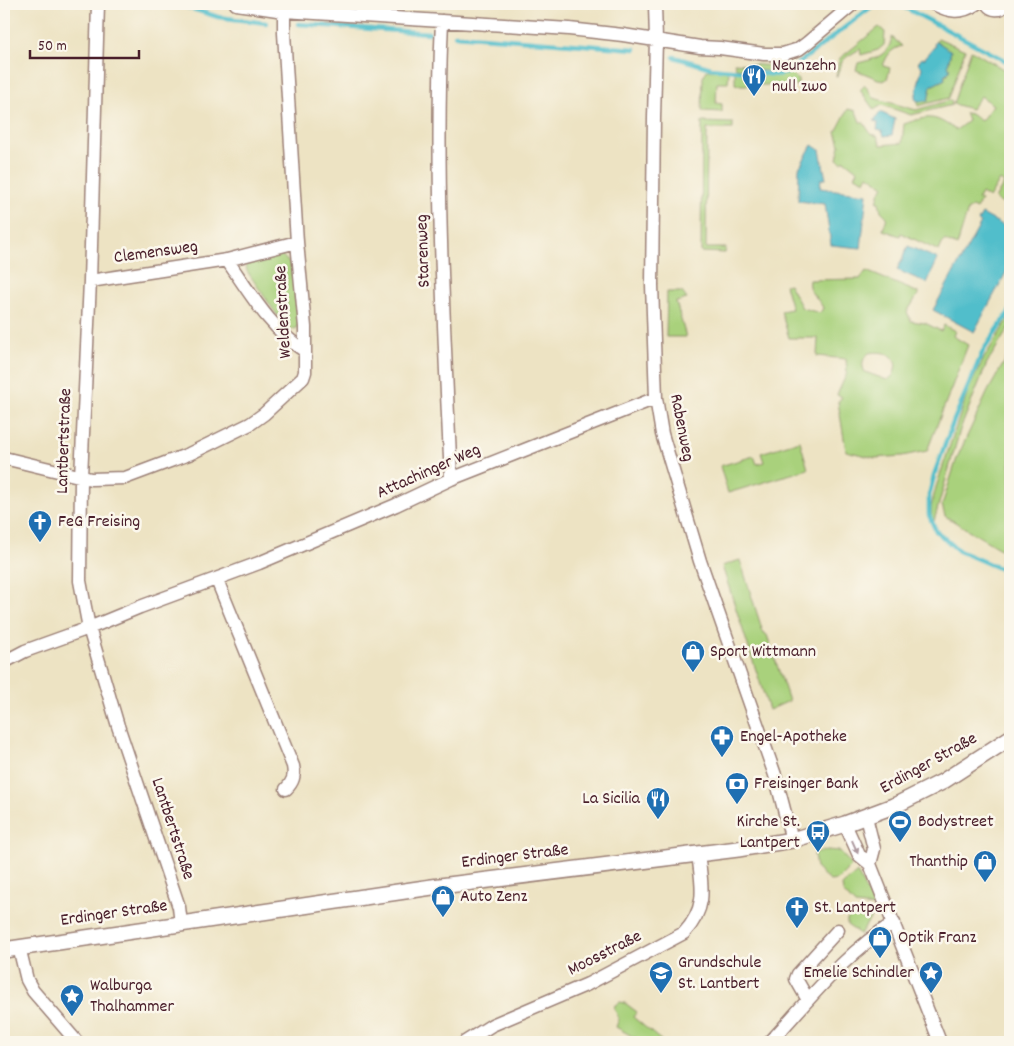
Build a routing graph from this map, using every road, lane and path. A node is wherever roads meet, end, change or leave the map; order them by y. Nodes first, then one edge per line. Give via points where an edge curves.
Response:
1 (98, 4) edge
2 (236, 4) edge
3 (655, 4) edge
4 (853, 4) edge
5 (934, 4) edge
6 (976, 4) edge
7 (987, 4) edge
8 (1006, 4) edge
9 (284, 7) edge
10 (442, 21) junction
11 (656, 40) junction
12 (298, 242) junction
13 (227, 260) junction
14 (90, 281) junction
15 (305, 351) junction
16 (656, 398) junction
17 (4, 458) edge
18 (81, 477) junction
19 (451, 479) junction
20 (217, 580) junction
21 (90, 628) junction
22 (4, 662) edge
23 (1010, 738) edge
24 (286, 789) dead end
25 (866, 817) junction
26 (845, 824) junction
27 (792, 840) junction
28 (698, 854) junction
29 (870, 864) junction
30 (894, 923) junction
31 (181, 924) junction
32 (838, 930) dead end
33 (19, 947) junction
34 (4, 950) edge
35 (808, 1000) junction
36 (77, 1042) edge
37 (465, 1042) edge
38 (770, 1042) edge
39 (940, 1042) edge

1 - 14 street, Lantbertstraße
2 - 9 street
3 - 11 street, Rabenweg
4 - 11 street via 807,43 783,54 700,48
5 - 6 street via 958,11
7 - 8 street via 995,9
9 - 10 street
9 - 12 street, Weldenstraße
10 - 11 street
10 - 19 street, Starenweg via 439,194
11 - 16 street, Rabenweg via 652,276
12 - 13 street, Clemensweg
12 - 15 street, Weldenstraße
13 - 14 street, Clemensweg
13 - 15 street via 278,331
14 - 18 street, Lantbertstraße
15 - 18 street, Weldenstraße via 302,378 250,424 189,454 125,478
16 - 19 street, Attachinger Weg
16 - 27 street, Rabenweg via 662,434 694,545 775,775
17 - 18 street, Weldenstraße
18 - 21 street, Lantbertstraße via 79,568
19 - 20 street, Attachinger Weg via 396,506
20 - 21 street, Attachinger Weg
20 - 24 street via 293,766 295,774
21 - 22 street, Attachinger Weg
21 - 31 street, Lantbertstraße
23 - 25 street, Erdinger Straße via 942,782
25 - 26 street, Erdinger Straße
25 - 29 street via 874,849
26 - 27 street, Erdinger Straße
26 -> 29 street via 859,856
27 - 28 street, Erdinger Straße
28 - 31 street, Erdinger Straße via 432,887
28 - 37 street, Moosstraße via 702,900 693,924 684,933 588,984 492,1025
29 - 30 street
30 - 35 street via 865,943
30 - 39 street
31 - 33 street, Erdinger Straße
32 - 35 street via 798,974 796,979
33 - 34 street, Erdinger Straße
33 - 36 street via 27,980
35 - 38 street

